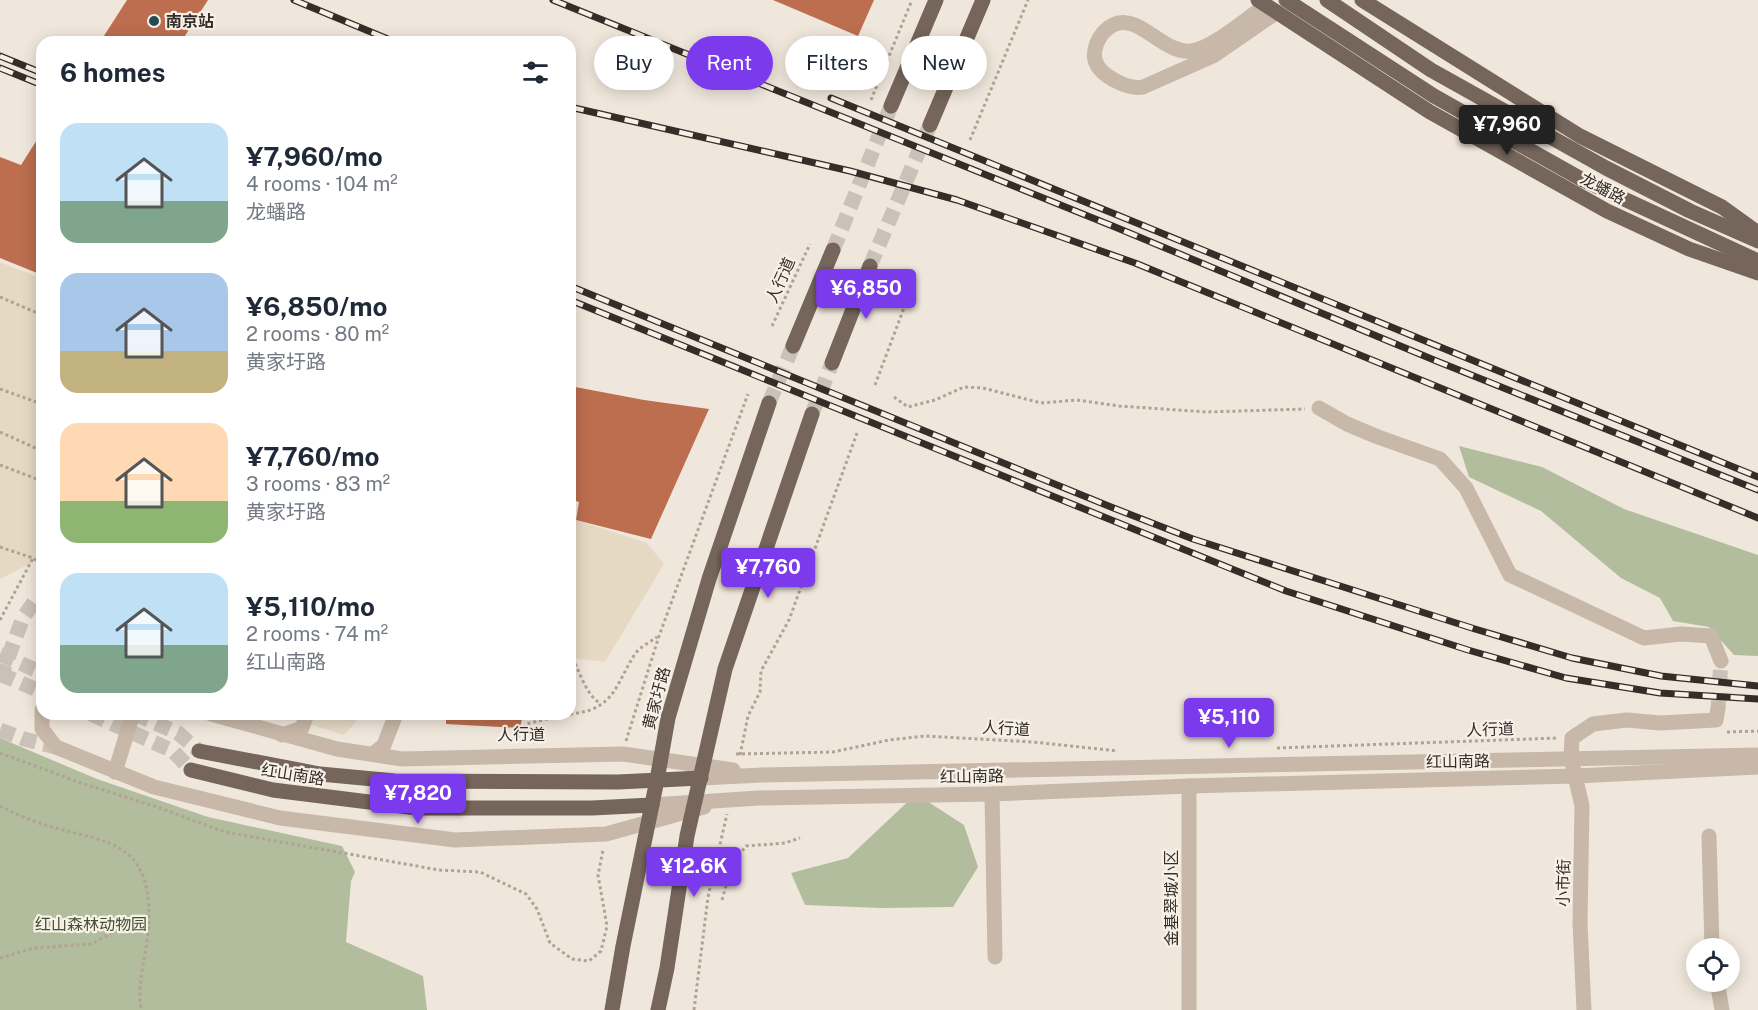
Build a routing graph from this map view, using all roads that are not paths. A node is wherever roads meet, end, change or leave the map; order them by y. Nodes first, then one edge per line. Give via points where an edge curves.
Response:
1 (936, 0) edge
2 (983, 0) edge
3 (1327, 0) edge
4 (1362, 0) edge
5 (1272, 4) edge
6 (891, 106) tunnel mouth
7 (930, 125) tunnel mouth
8 (1758, 233) edge
9 (1758, 242) edge
10 (833, 250) tunnel mouth
11 (1758, 261) edge
12 (870, 266) tunnel mouth
13 (1758, 273) edge
14 (793, 346) tunnel mouth
15 (832, 363) tunnel mouth
16 (769, 403) tunnel mouth
17 (1319, 408) road end
18 (812, 414) tunnel mouth
19 (1721, 661) tunnel mouth
20 (1718, 708) dead end
21 (42, 720) edge
22 (131, 720) edge
23 (232, 720) edge
24 (305, 720) edge
25 (394, 720) edge
26 (281, 735) junction
27 (199, 751) tunnel mouth
28 (373, 754) junction
29 (1758, 755) edge
30 (1571, 758) junction
31 (661, 760) junction
32 (704, 766) junction
33 (1758, 767) edge
34 (191, 771) tunnel mouth
35 (116, 772) junction
36 (763, 775) junction
37 (1576, 776) junction
38 (657, 780) junction
39 (1190, 786) junction
40 (992, 794) junction
41 (652, 805) junction
42 (695, 806) junction
43 (648, 823) junction
44 (1709, 836) dead end
45 (1712, 938) edge
46 (995, 957) dead end
47 (1719, 992) edge
48 (612, 1010) edge
49 (658, 1010) edge
50 (1189, 1010) edge
51 (1584, 1010) edge
52 (1722, 1010) edge

1 - 6 main road
2 - 7 main road
3 - 9 main road, 龙蟠路 via 1431,70 1606,168
4 - 8 main road via 1580,136 1722,207
5 - 5 street via 1192,51 1180,51 1138,26 1121,22 1104,32 1098,41 1095,61 1100,69 1127,87 1143,87 1213,56
5 - 11 main road, 龙蟠路 via 1573,174
5 - 13 main road, 龙蟠路 via 1430,112 1607,211 1689,249
10 - 14 main road
12 - 15 main road
16 - 31 main road, 黄家圩路 via 709,579 668,718
17 - 19 street via 1347,424 1440,459 1466,488 1510,575 1644,638 1711,636
18 - 32 main road via 725,669
20 - 30 street, 小市街 via 1716,720 1593,724 1572,738
21 - 35 street via 42,729 56,747
22 - 35 street
23 - 26 street
24 - 26 street via 302,728
25 - 28 street via 384,745
26 - 28 street
27 - 38 main road, 红山南路 via 320,774 395,781
28 - 31 street via 402,759 623,754
29 - 30 street, 红山南路
30 - 36 street, 红山南路
30 - 37 street, 小市街
31 - 32 street
31 - 38 main road, 黄家圩路
32 - 36 street, 红山南路
32 - 36 street
32 - 38 main road, 红山南路
32 - 42 main road
33 - 37 street, 红山南路
34 - 41 main road, 红山南路 via 273,790 417,808
35 - 43 street via 154,787 280,818 455,840 606,834
37 - 39 street, 红山南路
37 - 51 street, 小市街 via 1582,806 1580,923
38 - 41 main road, 黄家圩路
39 - 40 street, 红山南路
39 - 50 street, 金基翠城小区
40 - 42 street, 红山南路 via 728,800
40 - 46 street
41 - 42 street, 红山南路
41 - 43 main road, 黄家圩路
42 - 43 street
42 - 49 main road
43 - 48 main road, 黄家圩路
44 - 45 street
47 - 52 street

